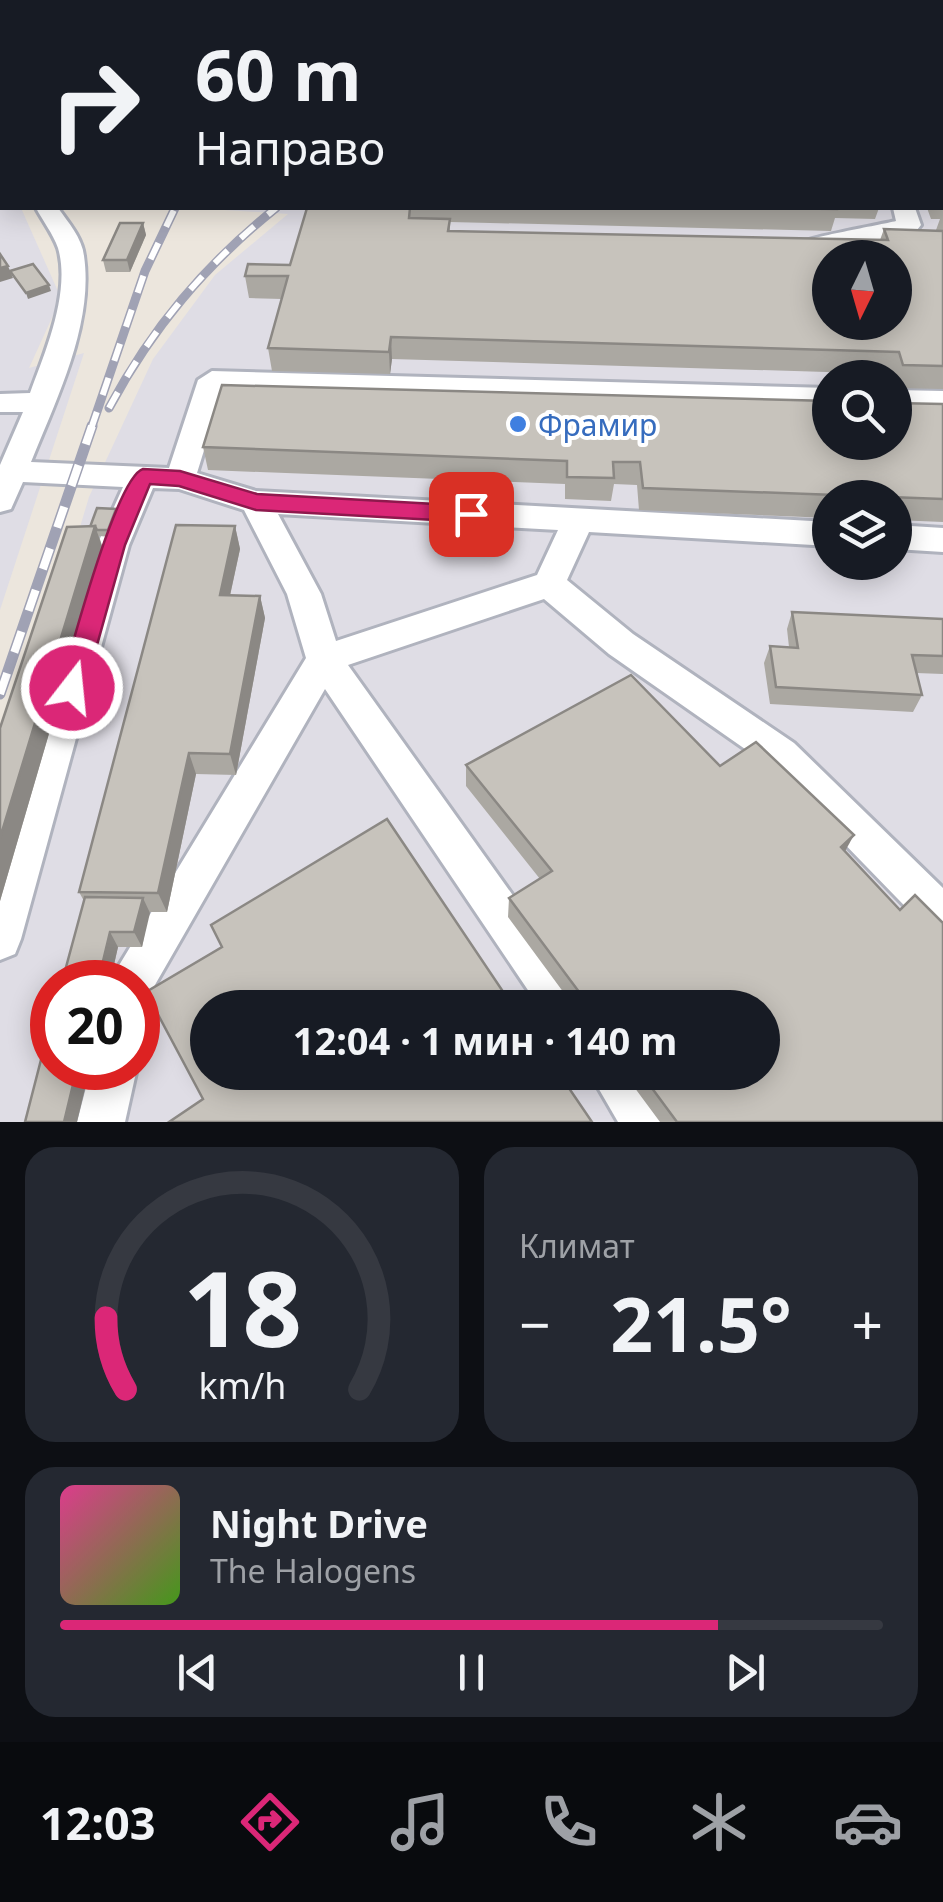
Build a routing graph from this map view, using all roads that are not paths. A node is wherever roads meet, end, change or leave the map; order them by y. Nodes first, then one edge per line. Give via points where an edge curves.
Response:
1 (48, 210) edge
2 (905, 210) edge
3 (795, 243) edge
4 (812, 397) edge
5 (912, 399) edge
6 (943, 400) edge
7 (39, 402) junction
8 (0, 403) edge
9 (12, 470) junction
10 (143, 476) junction
11 (180, 478) junction
12 (0, 501) edge
13 (256, 502) junction
14 (578, 520) junction
15 (812, 533) edge
16 (912, 538) edge
17 (943, 540) edge
18 (548, 584) junction
19 (324, 658) junction
20 (943, 916) edge
21 (0, 939) edge
22 (146, 960) edge
23 (554, 990) edge
24 (109, 1090) edge
25 (624, 1090) edge
26 (101, 1122) edge
27 (646, 1122) edge

1 - 7 street via 72,253 69,296
2 - 3 street via 909,225 834,244
4 - 11 street via 212,380
5 - 6 street
7 - 8 street
7 - 9 street
9 - 10 street
9 - 12 street
10 - 11 street
10 - 21 street via 114,545
11 - 13 street
13 - 14 street
13 - 19 street via 304,594
14 - 15 street
14 - 18 street
16 - 17 street
18 - 19 street
18 - 20 street via 620,644 781,754
19 - 22 street
19 - 23 street
24 - 26 street
25 - 27 street

